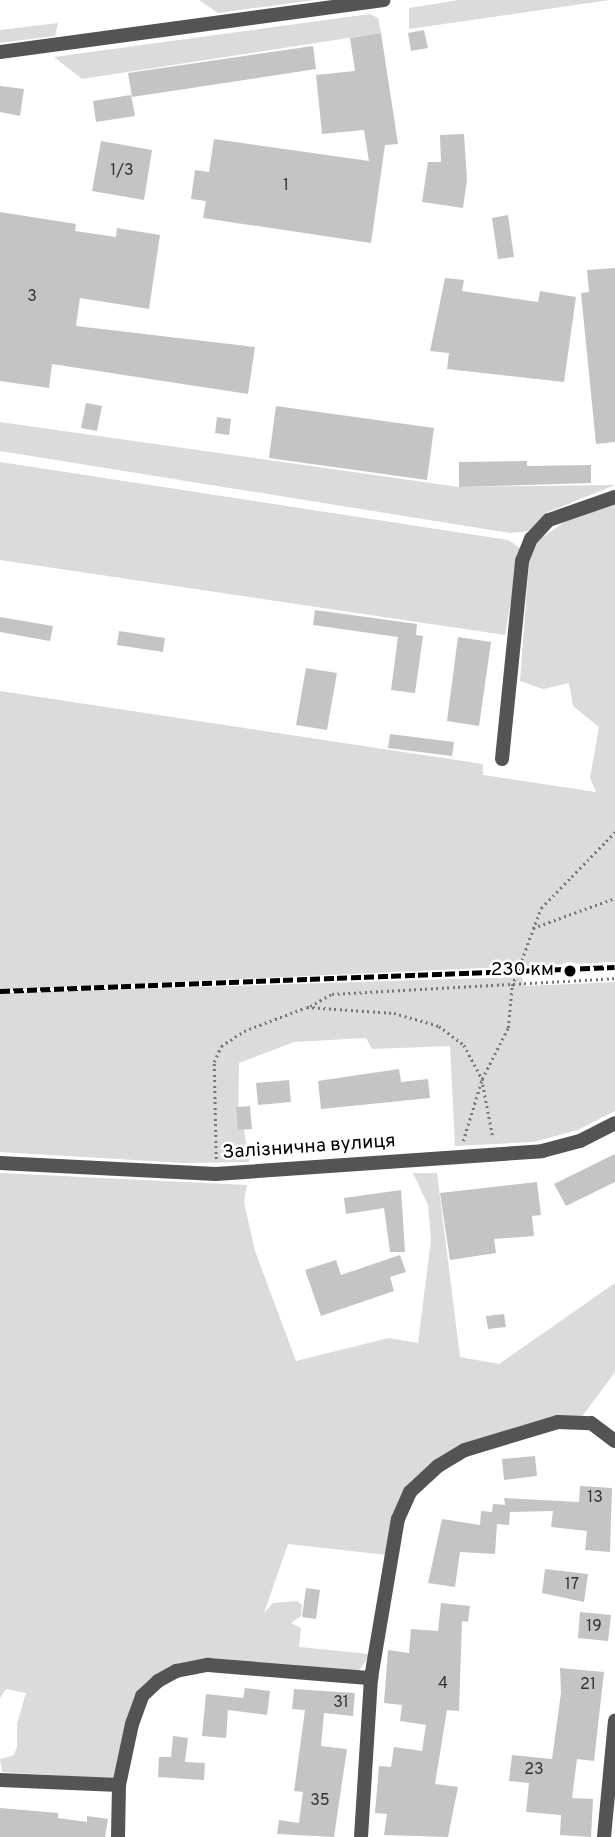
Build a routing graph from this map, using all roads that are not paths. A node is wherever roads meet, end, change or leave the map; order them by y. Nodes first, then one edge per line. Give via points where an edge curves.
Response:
1 (383, 0) edge
2 (0, 52) edge
3 (615, 497) edge
4 (502, 759) dead end
5 (615, 1123) edge
6 (0, 1163) edge
7 (615, 1441) edge
8 (371, 1678) junction
9 (615, 1721) edge
10 (0, 1780) edge
11 (119, 1786) junction
12 (118, 1837) edge
13 (361, 1837) edge
14 (604, 1837) edge

1 - 2 street
3 - 4 street via 550,520 531,540 522,561
5 - 6 street, Залізнична вулиця via 580,1141 542,1151 216,1174
7 - 8 street via 592,1423 558,1422 465,1450 421,1479 398,1519
8 - 11 street via 208,1665 176,1671 158,1681 136,1708
8 - 13 street
9 - 14 street
10 - 11 street
11 - 12 street

